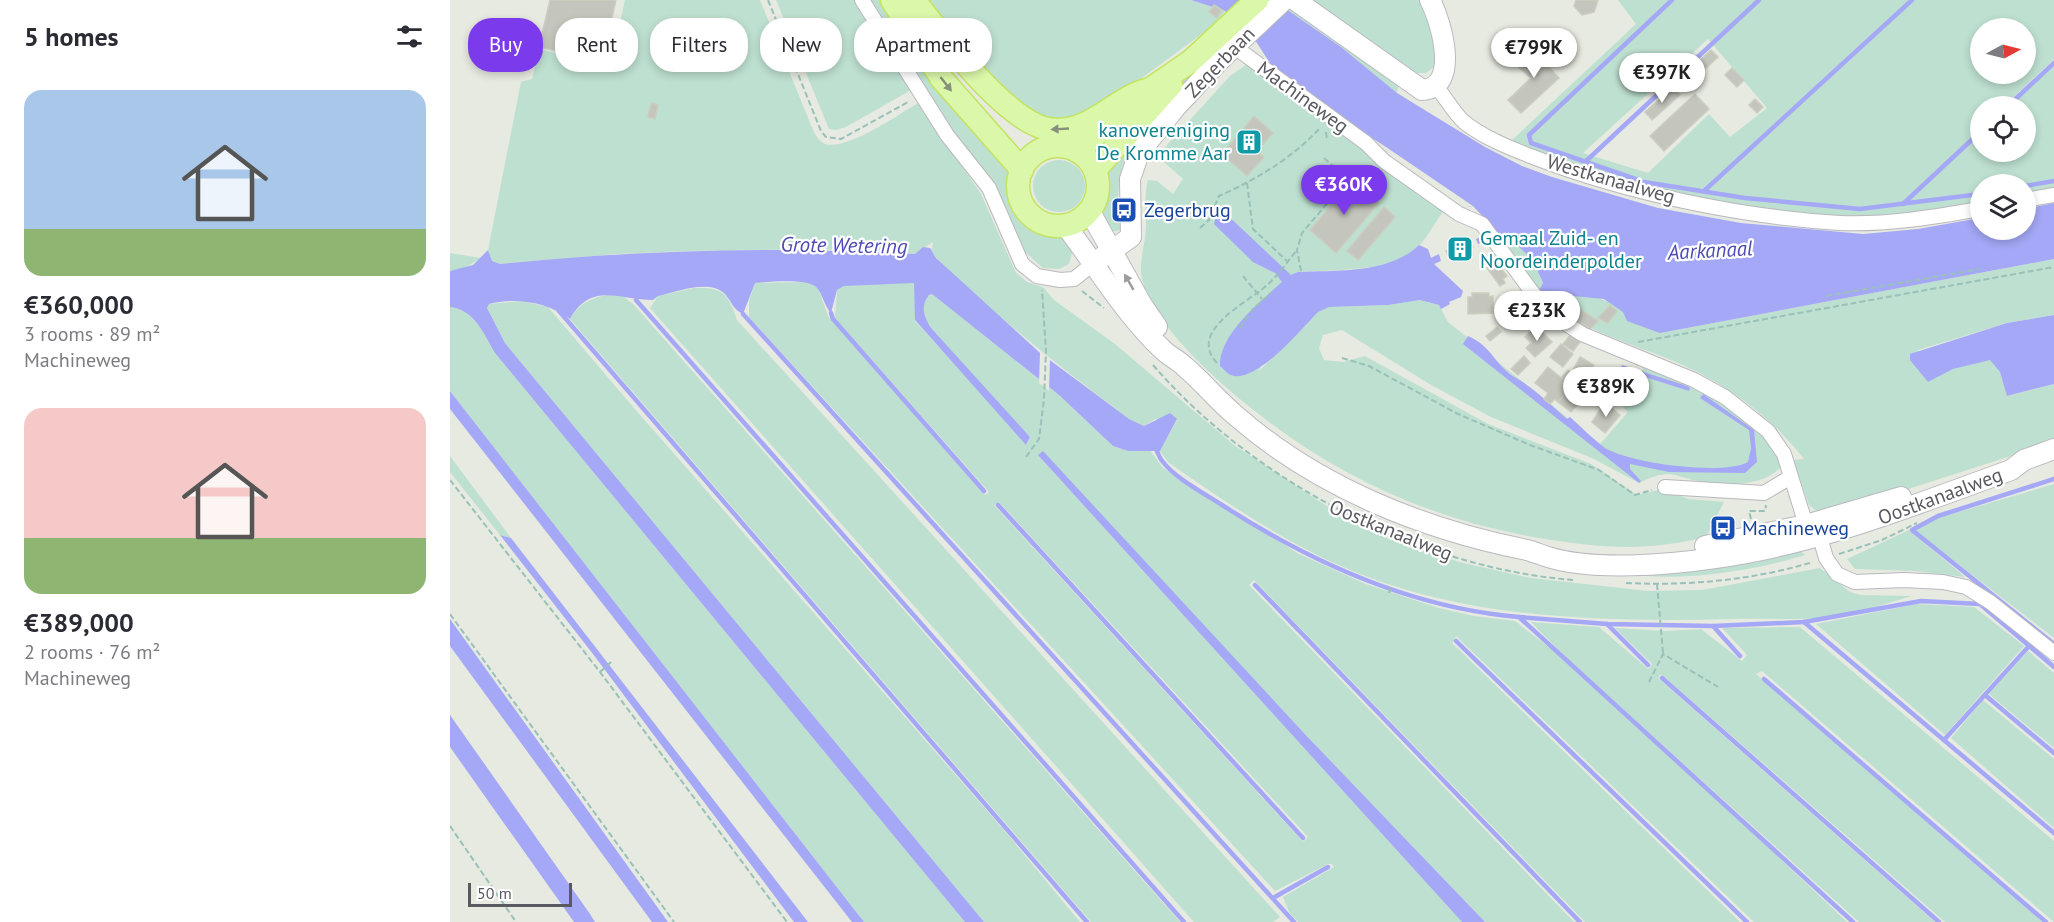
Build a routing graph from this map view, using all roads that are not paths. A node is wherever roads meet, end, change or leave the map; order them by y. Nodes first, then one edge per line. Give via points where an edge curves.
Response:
1 (862, 0) edge
2 (892, 0) edge
3 (905, 0) edge
4 (914, 0) edge
5 (1257, 0) edge
6 (1284, 0) edge
7 (1295, 0) edge
8 (1430, 0) edge
9 (1243, 25) junction
10 (1243, 53) dead end
11 (1191, 61) junction
12 (1436, 86) junction
13 (1150, 89) junction
14 (1040, 151) junction
15 (1077, 151) junction
16 (1022, 170) junction
17 (1095, 170) junction
18 (2054, 195) edge
19 (2036, 198) edge
20 (1970, 211) edge
21 (1090, 212) junction
22 (1066, 226) junction
23 (1111, 252) junction
24 (1094, 263) junction
25 (1184, 366) junction
26 (2054, 449) edge
27 (1790, 478) junction
28 (1665, 487) road end
29 (1813, 531) junction
30 (1535, 552) junction
31 (2054, 653) edge

1 - 24 street via 920,95 989,188 1022,264 1041,278 1074,279
2 -> 16 main road via 942,79
3 - 14 main road via 951,64
13 -> 4 main road via 1135,93 1077,127 1054,130 1038,126 1018,114 957,55
5 - 9 main road, Zegerbaan
6 - 9 main road, Zegerbaan
7 - 12 main road via 1422,90
8 - 12 main road via 1444,52 1443,76
9 - 11 main road, Zegerbaan
9 - 23 main road, Zegerbaan via 1139,153 1130,179 1131,237
10 - 27 street, Machineweg via 1366,143 1387,163 1460,214 1482,224 1546,311 1582,334 1694,380 1751,416 1768,430 1784,454
11 - 13 main road, Zegerbaan
11 - 17 main road, Zegerbaan
12 - 20 street, Westkanaalweg via 1464,121 1492,138 1557,166 1676,198 1841,223 1934,218
13 - 15 main road, Zegerbaan
14 - 15 main road via 1058,146
14 - 16 main road
15 - 17 main road
16 - 22 main road via 1018,188 1027,211 1047,225
17 - 21 main road via 1098,192
18 - 19 street
21 - 22 main road
21 - 23 main road, Oostkanaalweg
22 - 24 main road, Oostkanaalweg
23 - 24 main road
25 -> 23 main road, Oostkanaalweg
24 - 25 main road, Oostkanaalweg via 1156,343
25 - 30 main road, Oostkanaalweg via 1266,440 1341,486 1430,526
26 - 29 main road, Oostkanaalweg via 2000,474
27 - 28 street via 1764,494
27 - 29 street, Machineweg
29 - 30 main road, Oostkanaalweg via 1665,551
29 - 30 main road, Oostkanaalweg via 1715,558 1656,564 1570,561
29 - 31 street, Machineweg via 1837,574 1855,582 1904,580 1966,587

